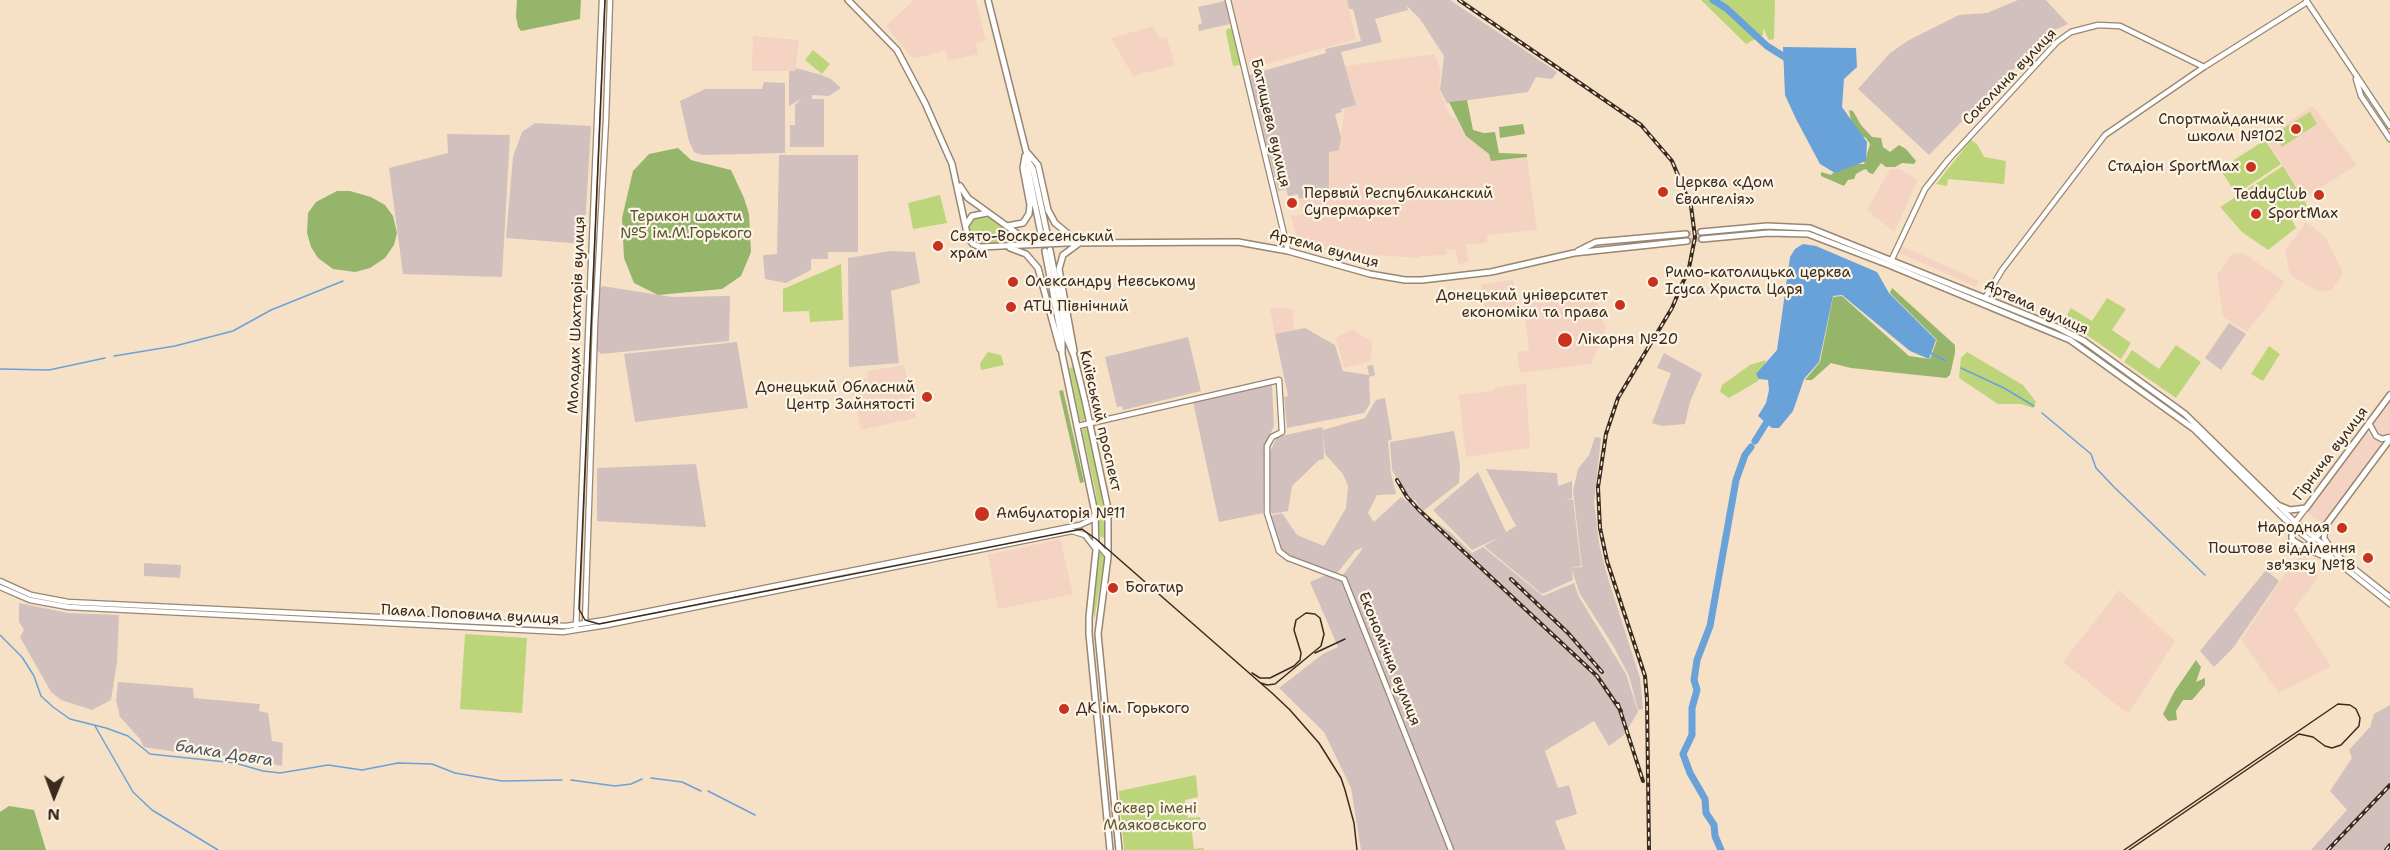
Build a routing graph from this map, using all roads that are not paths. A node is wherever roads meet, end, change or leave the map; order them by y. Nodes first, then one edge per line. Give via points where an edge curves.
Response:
1 (602, 0) edge
2 (610, 0) edge
3 (848, 0) edge
4 (988, 0) edge
5 (1228, 0) edge
6 (2307, 1) edge
7 (2204, 67) junction
8 (2354, 73) junction
9 (2367, 92) junction
10 (2361, 96) junction
11 (2390, 126) edge
12 (2390, 140) edge
13 (1026, 151) junction
14 (1029, 163) junction
15 (1023, 168) junction
16 (956, 179) junction
17 (988, 214) junction
18 (965, 226) junction
19 (1008, 227) junction
20 (1701, 232) tunnel mouth
21 (1044, 233) dead end
22 (1686, 234) tunnel mouth
23 (1702, 239) tunnel mouth
24 (1604, 241) junction
25 (1687, 241) tunnel mouth
26 (1066, 243) junction
27 (1080, 243) junction
28 (1004, 245) junction
29 (994, 246) junction
30 (1597, 250) junction
31 (1287, 251) junction
32 (1574, 253) junction
33 (1892, 259) junction
34 (1985, 298) junction
35 (1062, 354) junction
36 (1074, 356) junction
37 (2390, 395) edge
38 (2369, 423) junction
39 (1090, 424) junction
40 (1078, 426) junction
41 (2390, 438) edge
42 (2278, 505) junction
43 (2306, 508) junction
44 (1095, 513) junction
45 (2294, 524) junction
46 (2327, 525) junction
47 (1069, 527) junction
48 (2314, 541) junction
49 (1096, 542) junction
50 (2305, 548) junction
51 (1096, 550) junction
52 (1108, 557) junction
53 (2335, 558) junction
54 (0, 581) edge
55 (0, 587) edge
56 (8, 589) junction
57 (2389, 601) edge
58 (1089, 619) junction
59 (1098, 624) junction
60 (585, 626) junction
61 (576, 627) junction
62 (1098, 633) junction
63 (1089, 634) junction
64 (1110, 850) edge
65 (1119, 850) edge
66 (1451, 850) edge

1 - 61 main road, Молодих Шахтарів вулиця
2 - 60 main road, Молодих Шахтарів вулиця
3 - 16 main road, Артема вулиця via 897,50 946,147
4 - 13 main road
5 - 31 main road, Батищева вулиця
6 - 7 main road
6 - 8 main road
7 - 33 main road, Соколина вулиця via 2120,26 2097,25 2071,32 2057,42 1925,189
7 - 34 main road via 2105,135
8 - 9 main road
8 - 10 main road
9 - 10 main road via 2362,91
9 - 11 main road
10 - 12 main road
13 - 14 main road
13 - 15 main road
13 - 27 main road via 1038,165 1048,210 1055,223
14 - 15 main road
14 - 21 main road via 1034,169
15 - 19 main road via 1029,214 1023,223
16 - 17 main road, Артема вулиця via 968,198
16 - 18 main road, Артема вулиця
17 - 18 main road via 972,216
17 - 19 main road, Артема вулиця
18 - 29 main road, Артема вулиця via 973,244
19 - 26 main road, Артема вулиця via 1022,237
19 - 28 main road via 1011,239
20 - 33 main road, Артема вулиця via 1767,226 1810,228
22 - 24 main road, Артема вулиця
23 - 45 main road, Артема вулиця via 1808,234 2057,333 2182,419
24 - 30 main road via 1596,244
24 - 32 main road, Артема вулиця
25 - 30 main road, Артема вулиця
26 - 27 main road, Артема вулиця
26 - 28 main road, Артема вулиця
27 - 31 main road, Артема вулиця via 1238,242
27 - 36 main road via 1063,255 1059,269
28 - 29 main road, Артема вулиця
29 - 35 main road via 1026,254 1038,268
30 - 32 main road, Артема вулиця
31 - 32 main road, Артема вулиця via 1351,270 1405,280 1491,272
33 - 34 main road, Артема вулиця
34 - 42 main road, Артема вулиця via 2057,327 2092,347 2185,414
35 - 36 main road, Київський проспект via 1047,250
35 - 40 main road, Київський проспект
36 - 39 main road, Київський проспект
37 - 38 main road, Гірнича вулиця
38 - 41 main road via 2376,436
38 - 43 main road, Гірнича вулиця
39 - 40 main road
39 - 52 main road, Київський проспект via 1108,509
39 - 66 main road, Економічна вулиця via 1279,380 1282,432 1272,437 1268,446 1267,501 1279,551 1344,579
40 - 44 main road, Київський проспект
41 - 46 main road
42 - 43 main road via 2293,511
42 - 45 main road, Артема вулиця
43 - 45 main road, Гірнича вулиця
44 - 47 main road, Павла Поповича вулиця via 1087,523
44 - 49 main road, Київський проспект
45 - 48 main road, Артема вулиця
45 - 50 main road via 2292,540
46 - 48 main road
46 - 53 main road via 2324,540
47 - 49 main road via 1088,534
47 - 60 main road, Павла Поповича вулиця
48 - 50 main road
48 - 53 main road, Артема вулиця
49 - 51 main road, Київський проспект
49 - 52 main road
50 - 53 main road
51 - 58 main road, Київський проспект
51 - 60 main road, Павла Поповича вулиця via 1085,535 1072,531
52 - 59 main road, Київський проспект
53 - 57 main road, Артема вулиця
54 - 56 main road
55 - 56 main road
56 - 61 main road, Павла Поповича вулиця via 68,602
58 - 59 main road
58 - 63 main road, Київський проспект
59 - 62 main road, Київський проспект
60 - 61 main road, Павла Поповича вулиця
62 - 63 main road via 1092,628
62 - 65 main road, Київський проспект
63 - 64 main road, Київський проспект

